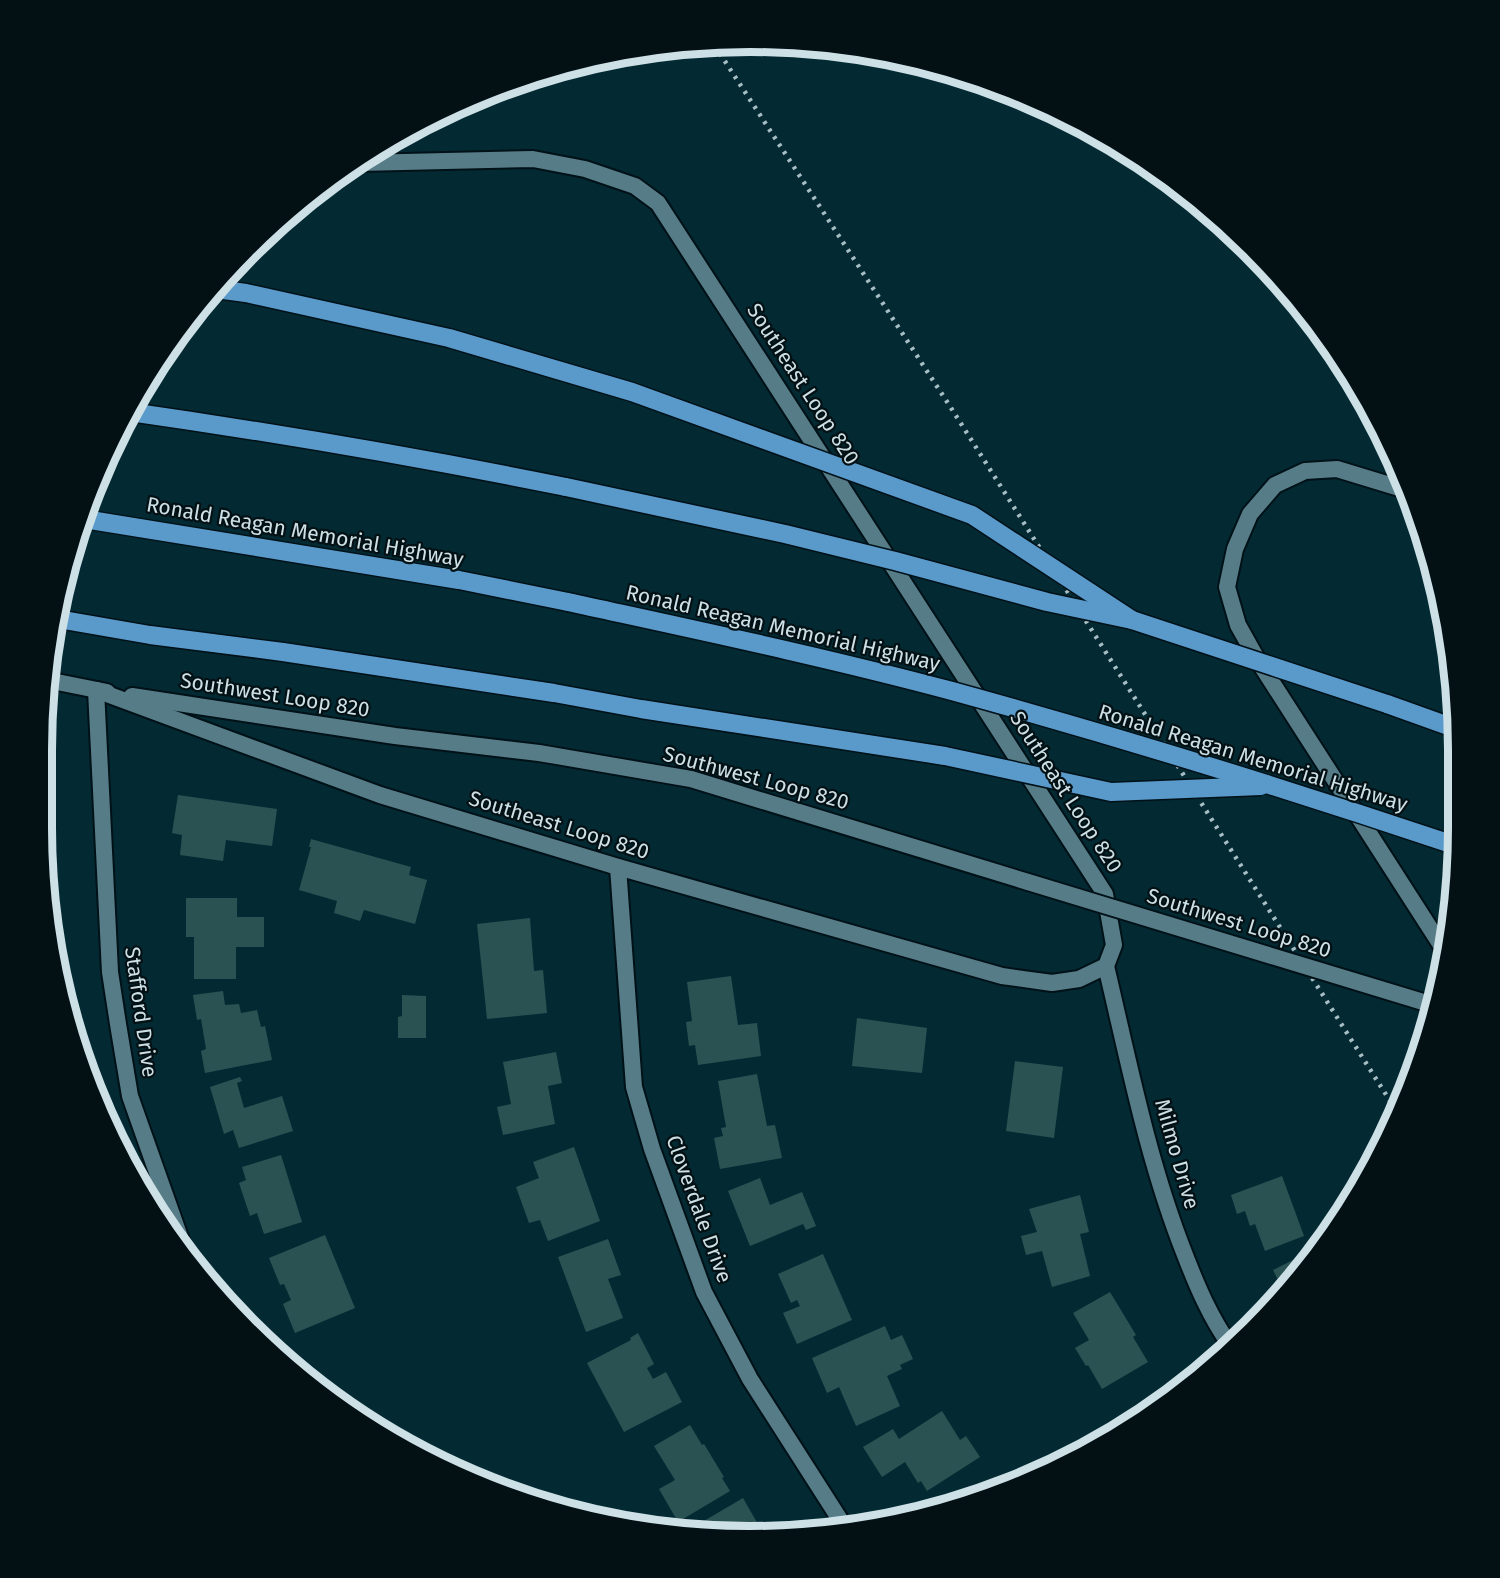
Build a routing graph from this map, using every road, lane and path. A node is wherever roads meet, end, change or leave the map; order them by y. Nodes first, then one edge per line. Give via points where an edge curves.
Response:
1 (374, 163) edge
2 (226, 290) edge
3 (139, 413) edge
4 (1395, 487) edge
5 (92, 520) edge
6 (65, 620) edge
7 (1132, 620) junction
8 (56, 682) edge
9 (96, 690) junction
10 (1447, 726) edge
11 (1276, 786) junction
12 (1447, 843) edge
13 (618, 867) junction
14 (1438, 941) edge
15 (1106, 966) junction
16 (1425, 1003) edge
17 (175, 1223) edge
18 (1225, 1338) edge
19 (840, 1520) edge

1 - 15 main road, Southeast Loop 820 via 533,159 585,169 635,186 658,203 1105,894 1114,945
2 - 7 highway, bridge via 449,338 620,389 972,515
3 - 7 highway, bridge via 289,435 566,487 785,534
4 - 14 main road via 1337,470 1305,471 1275,485 1250,514 1235,549 1227,588 1238,625 1257,659
5 - 11 highway, Ronald Reagan Memorial Highway, bridge via 459,580 713,633 951,691
6 - 11 highway, bridge via 945,756 1111,792
7 - 10 highway, bridge
8 - 9 main road, Southwest Loop 820
9 - 13 main road, Southeast Loop 820 via 380,795
9 - 16 main road, Southwest Loop 820, bridge via 395,736 539,753 691,779
9 - 17 main road, Stafford Drive via 110,972 130,1096
11 - 12 highway, Ronald Reagan Memorial Highway, bridge
13 - 15 main road, Southeast Loop 820 via 1002,976 1052,984 1079,979
13 - 19 main road, Cloverdale Drive via 634,1088 652,1149 704,1292 750,1379
15 - 18 main road, Milmo Drive via 1158,1181 1197,1286

